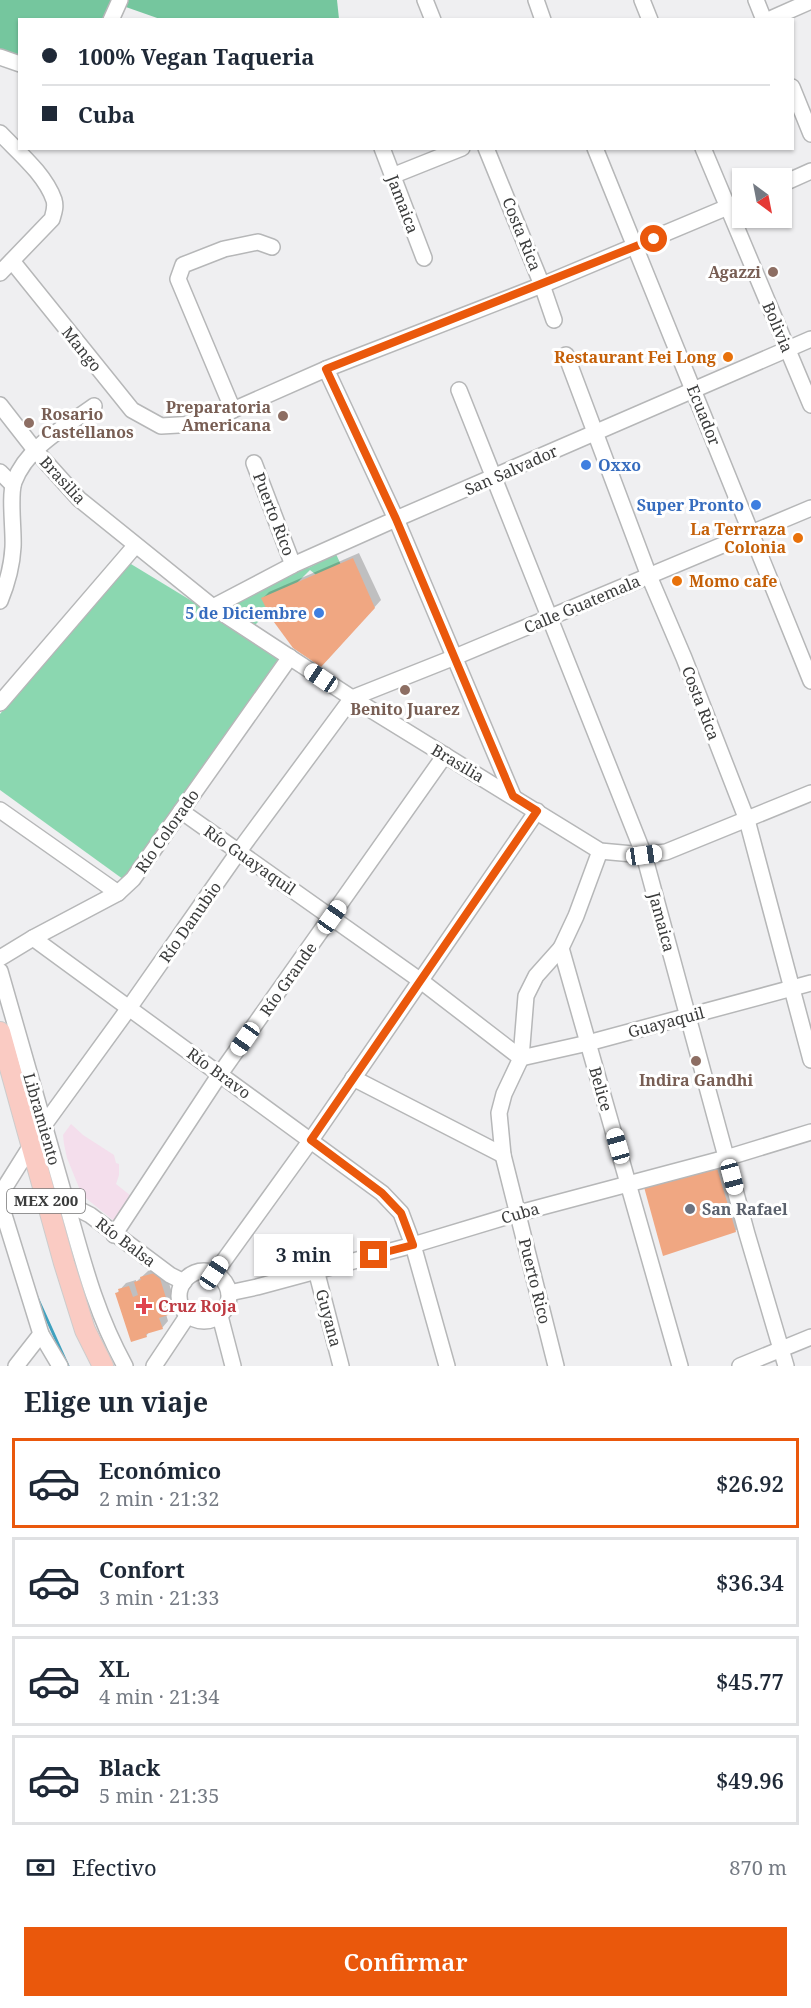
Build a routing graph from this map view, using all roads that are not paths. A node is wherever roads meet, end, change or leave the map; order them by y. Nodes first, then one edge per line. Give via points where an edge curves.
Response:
1 (120, 0) edge
2 (425, 0) edge
3 (536, 0) edge
4 (642, 0) edge
5 (756, 0) edge
6 (811, 1) edge
7 (112, 18) edge
8 (432, 18) edge
9 (542, 18) edge
10 (649, 18) edge
11 (765, 18) edge
12 (771, 18) edge
13 (0, 57) edge
14 (18, 63) edge
15 (794, 92) edge
16 (0, 133) edge
17 (811, 134) edge
18 (383, 150) edge
19 (457, 150) edge
20 (487, 150) edge
21 (596, 150) edge
22 (704, 150) edge
23 (811, 171) edge
24 (392, 176) junction
25 (792, 180) edge
26 (732, 206) edge
27 (728, 208) junction
28 (272, 247) dead end
29 (636, 247) junction
30 (424, 258) dead end
31 (12, 261) junction
32 (0, 273) edge
33 (542, 285) junction
34 (554, 320) dead end
35 (811, 339) edge
36 (787, 349) junction
37 (566, 355) dead end
38 (326, 369) junction
39 (459, 390) dead end
40 (694, 391) junction
41 (0, 405) edge
42 (811, 405) edge
43 (94, 406) dead end
44 (234, 410) junction
45 (594, 432) junction
46 (35, 450) junction
47 (254, 463) dead end
48 (0, 472) edge
49 (494, 478) junction
50 (13, 485) junction
51 (811, 508) edge
52 (396, 519) junction
53 (751, 532) junction
54 (7, 546) edge
55 (135, 546) junction
56 (293, 565) junction
57 (649, 576) junction
58 (0, 601) edge
59 (213, 607) junction
60 (551, 618) junction
61 (290, 657) junction
62 (455, 657) junction
63 (811, 681) edge
64 (352, 698) junction
65 (0, 703) edge
66 (445, 755) junction
67 (811, 793) edge
68 (513, 796) junction
69 (0, 810) edge
70 (181, 811) junction
71 (537, 811) junction
72 (747, 820) junction
73 (239, 851) junction
74 (600, 851) junction
75 (644, 855) junction
76 (118, 893) junction
77 (332, 917) junction
78 (33, 938) junction
79 (561, 948) junction
80 (0, 958) edge
81 (0, 971) edge
82 (421, 981) junction
83 (811, 983) edge
84 (791, 988) junction
85 (129, 1008) junction
86 (688, 1016) junction
87 (0, 1032) edge
88 (588, 1043) junction
89 (521, 1058) junction
90 (811, 1060) edge
91 (220, 1074) junction
92 (354, 1078) junction
93 (44, 1125) junction
94 (811, 1132) edge
95 (311, 1140) junction
96 (30, 1146) junction
97 (503, 1155) junction
98 (726, 1158) junction
99 (629, 1183) junction
100 (0, 1197) edge
101 (66, 1203) junction
102 (519, 1213) junction
103 (114, 1234) junction
104 (413, 1245) junction
105 (72, 1260) junction
106 (316, 1270) junction
107 (214, 1273) junction
108 (184, 1282) junction
109 (229, 1293) junction
110 (188, 1315) junction
111 (220, 1316) junction
112 (41, 1334) junction
113 (811, 1336) edge
114 (781, 1349) junction
115 (16, 1366) edge
116 (60, 1366) edge
117 (103, 1366) edge
118 (125, 1366) edge
119 (154, 1366) edge
120 (233, 1366) edge
121 (341, 1366) edge
122 (447, 1366) edge
123 (556, 1366) edge
124 (680, 1366) edge
125 (740, 1366) edge
126 (786, 1366) edge

1 - 7 street
2 - 8 street
3 - 9 street
4 - 10 street
5 - 11 street
6 - 12 street
13 - 14 street
15 - 17 street
16 - 31 street via 42,180 55,210 52,219
18 - 24 street, Jamaica
19 - 24 street
20 - 33 street, Costa Rica
21 - 29 street, Ecuador
22 - 27 street, Bolivia
23 - 25 street
24 - 30 street, Jamaica
26 - 27 street
27 - 29 street
27 - 36 street, Bolivia
28 - 44 street via 258,242 224,249 183,265 178,279
29 - 33 street
29 - 40 street, Ecuador
31 - 32 street
31 - 44 street, Mango via 132,410 161,426 196,424
33 - 34 street, Costa Rica
33 - 38 street
35 - 36 street, San Salvador
36 - 40 street, San Salvador
36 - 42 street, Bolivia
37 - 45 street, Costa Rica
38 - 44 street
38 - 52 street
39 - 49 street, Jamaica
40 - 45 street, San Salvador
40 - 53 street, Ecuador
41 - 46 street, Brasilia
43 - 46 street
45 - 49 street, San Salvador
45 - 57 street, Costa Rica
46 - 50 street
46 - 55 street, Brasilia via 79,499
47 - 56 street, Puerto Rico
48 - 50 street
49 - 52 street, San Salvador
49 - 60 street, Jamaica
50 - 54 street
51 - 53 street, Calle Guatemala
52 - 56 street, San Salvador
52 - 62 street
53 - 57 street, Calle Guatemala
53 - 63 street, Ecuador
54 - 58 street via 9,578
55 - 59 street, Brasilia
55 - 65 street
56 - 59 street, San Salvador
57 - 60 street, Calle Guatemala
57 - 72 street, Costa Rica
59 - 61 street, Brasilia
60 - 62 street, Calle Guatemala
60 - 75 street, Jamaica
61 - 64 street, Brasilia
61 - 70 street, Río Colorado
62 - 64 street, Calle Guatemala
62 - 68 street
64 - 66 street, Brasilia
64 - 73 street, Río Danubio
66 - 68 street, Brasilia
66 - 77 street, Río Grande
67 - 72 street, Brasilia
68 - 71 street, Brasilia
69 - 76 street
70 - 73 street, Río Guayaquil
70 - 76 street, Río Colorado via 133,879
71 - 74 street, Brasilia
71 - 82 street
72 - 75 street, Brasilia via 666,852
72 - 84 street, Costa Rica
73 - 77 street, Río Guayaquil
73 - 85 street, Río Danubio
74 - 75 street, Brasilia
74 - 79 street
75 - 86 street, Jamaica
76 - 78 street, Río Colorado
77 - 82 street, Río Guayaquil
77 - 91 street, Río Grande
78 - 80 street, Río Colorado
78 - 85 street, Río Bravo
79 - 88 street, Belice
79 - 89 street via 536,976 526,996
81 - 93 street, Libramiento
82 - 89 street, Río Guayaquil
82 - 92 street
83 - 84 street, Guayaquil
84 - 86 street, Guayaquil
84 - 90 street, Costa Rica
85 - 91 street, Río Bravo
85 - 93 street, Río Danubio
86 - 88 street, Guayaquil
86 - 98 street, Jamaica
87 - 96 main road, MEX 200
88 - 89 street, Guayaquil
88 - 99 street, Belice
89 - 97 street, Puerto Rico via 499,1113
91 - 95 street, Río Bravo
91 - 103 street, Río Grande
92 - 95 street
92 - 97 street
93 - 96 street, Río Danubio
93 - 101 street, Libramiento
94 - 98 street, Cuba
95 - 104 street, Río Bravo via 382,1193 401,1213
95 - 107 street
96 - 100 street, Río Danubio
96 - 105 main road, MEX 200
97 - 102 street, Puerto Rico
98 - 99 street, Cuba
98 - 114 street, Jamaica
99 - 102 street, Cuba
99 - 124 street, Belice
100 - 112 street
101 - 103 street, Río Balsa
101 - 105 street, Libramiento
102 - 104 street, Cuba
102 - 123 street, Puerto Rico
103 - 108 street, Río Balsa
104 - 106 street, Cuba
104 - 122 street
105 - 117 main road, MEX 200 via 85,1330
105 - 118 street, Libramiento
106 - 109 street, Cuba
106 - 121 street, Guyana
107 - 108 street via 198,1272
107 - 109 street
108 - 110 street via 180,1296
109 - 111 street
110 - 111 street via 198,1320
110 - 119 street
111 - 120 street
112 - 115 street
112 - 116 street
113 - 114 street
114 - 125 street
114 - 126 street, Jamaica

